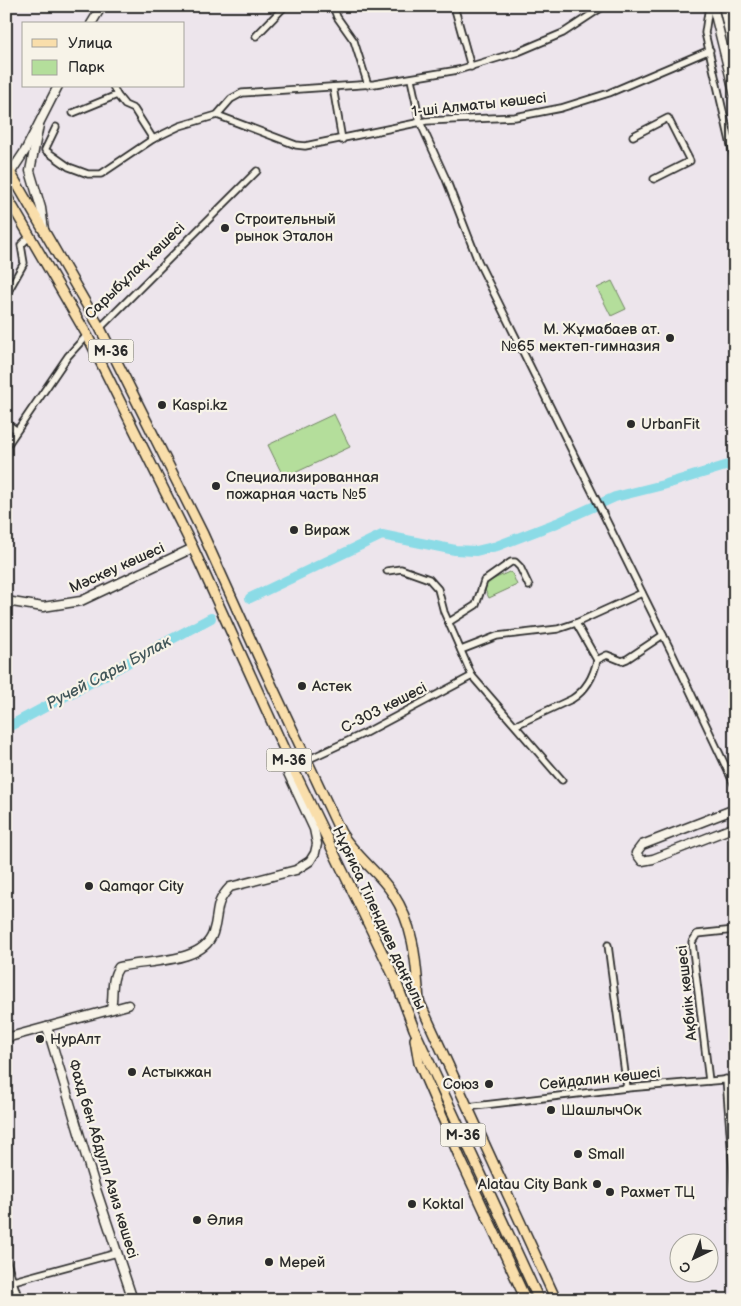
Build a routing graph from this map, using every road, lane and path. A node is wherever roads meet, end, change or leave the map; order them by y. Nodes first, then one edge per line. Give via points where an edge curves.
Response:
1 (102, 6) edge
2 (285, 6) edge
3 (333, 6) edge
4 (454, 6) edge
5 (604, 6) edge
6 (709, 6) edge
7 (714, 6) edge
8 (723, 6) edge
9 (727, 6) edge
10 (92, 22) edge
11 (728, 30) junction
12 (256, 36) dead end
13 (710, 50) junction
14 (734, 52) edge
15 (472, 67) junction
16 (411, 79) junction
17 (368, 85) junction
18 (333, 87) junction
19 (57, 88) edge
20 (114, 88) edge
21 (117, 95) junction
22 (735, 96) edge
23 (73, 113) dead end
24 (217, 115) junction
25 (420, 122) junction
26 (39, 125) junction
27 (56, 127) dead end
28 (633, 136) dead end
29 (153, 139) junction
30 (342, 140) junction
31 (735, 163) edge
32 (257, 170) dead end
33 (8, 172) edge
34 (654, 179) dead end
35 (6, 195) edge
36 (44, 230) junction
37 (30, 236) junction
38 (6, 295) edge
39 (100, 328) junction
40 (87, 335) junction
41 (6, 423) edge
42 (16, 430) junction
43 (6, 447) edge
44 (207, 542) junction
45 (193, 548) junction
46 (386, 571) dead end
47 (529, 586) dead end
48 (642, 593) junction
49 (6, 601) edge
50 (449, 622) junction
51 (576, 623) junction
52 (663, 635) junction
53 (460, 650) junction
54 (259, 658) junction
55 (597, 660) junction
56 (245, 664) junction
57 (472, 676) junction
58 (516, 725) junction
59 (290, 760) junction
60 (307, 760) junction
61 (562, 780) dead end
62 (735, 786) edge
63 (735, 809) edge
64 (735, 827) edge
65 (735, 930) edge
66 (608, 945) dead end
67 (419, 1001) junction
68 (128, 1005) dead end
69 (405, 1007) junction
70 (111, 1010) junction
71 (47, 1027) junction
72 (414, 1029) junction
73 (6, 1038) edge
74 (735, 1078) edge
75 (726, 1079) junction
76 (710, 1081) junction
77 (628, 1088) junction
78 (467, 1107) junction
79 (502, 1183) junction
80 (487, 1188) junction
81 (735, 1196) edge
82 (117, 1253) junction
83 (6, 1259) edge
84 (13, 1280) junction
85 (6, 1283) edge
86 (537, 1298) edge
87 (19, 1300) edge
88 (133, 1300) edge
89 (526, 1300) edge
90 (556, 1300) edge

1 - 10 main road
2 - 12 street
3 - 17 street via 354,41
4 - 15 street
5 - 15 street via 562,33
6 - 13 street via 705,33
7 - 22 main road
8 - 11 main road
9 - 11 main road
11 - 14 main road
13 - 25 street, 1-ші Алматы көшесі via 609,93 560,108 515,117
13 - 31 street
15 - 16 street
16 - 17 street
16 - 25 street
17 - 18 street
18 - 24 street via 248,91 231,99
18 - 30 street
19 - 26 main road
20 - 21 street
21 - 23 street
21 - 29 street via 125,105 134,109
24 - 29 street via 180,126
24 - 30 street, 1-ші Алматы көшесі via 296,145
25 - 30 street, 1-ші Алматы көшесі
25 - 48 street via 474,248
26 - 33 main road
26 - 36 main road via 30,171
27 - 29 street via 45,150 69,167 88,174 101,174
28 - 34 street via 668,118 690,161
32 - 39 street, Сарыбұлақ көшесі
33 - 36 main road, M-36
35 - 37 main road, M-36
36 - 39 main road, M-36
37 - 38 street via 21,246 24,263
37 - 40 main road, M-36
39 - 40 main road, Сарыбұлақ көшесі
39 - 44 main road, M-36
40 - 42 street, Сарыбұлақ көшесі via 68,356
40 - 45 main road, M-36
41 - 42 street
42 - 43 street, Сарыбұлақ көшесі
44 - 45 main road, Мәскеу көшесі
44 - 54 main road, Нұрғиса Тілендиев даңғылы / M-36
45 - 49 main road, Мәскеу көшесі via 81,601 42,607
45 - 56 main road, Нұрғиса Тілендиев даңғылы / M-36
46 - 50 street via 401,569 429,579 438,589
47 - 50 street via 520,567 511,562 484,581 476,606
48 - 51 street
48 - 52 street
50 - 53 street
51 - 53 street via 558,629 490,637
51 - 55 street
52 - 55 street via 627,659 607,655
52 - 62 street
53 - 57 street
54 - 56 main road
54 - 60 main road, Нұрғиса Тілендиев даңғылы / M-36
55 - 58 street via 580,693
56 - 59 main road, Нұрғиса Тілендиев даңғылы / M-36
57 - 58 street
57 - 60 street, С-303 көшесі
58 - 61 street
59 - 69 main road, Нұрғиса Тілендиев даңғылы / M-36
59 - 70 main road via 288,773 314,829 317,844 310,861 296,870 230,887 217,906 217,920 210,940 195,952 119,967 113,979
60 - 67 main road, Нұрғиса Тілендиев даңғылы / M-36 via 352,850 393,894 414,945
63 - 64 main road via 642,845 636,853 642,861
65 - 76 street, Ақбиік көшесі via 697,934 693,938
66 - 77 street
67 - 69 main road
67 - 78 main road, Нұрғиса Тілендиев даңғылы / M-36
68 - 70 main road
69 - 72 main road, Нұрғиса Тілендиев даңғылы / M-36
70 - 71 main road
71 - 73 main road
71 - 82 main road, Фахд бен Абдулл Азиз көшесі
72 - 80 main road, Нұрғиса Тілендиев даңғылы / M-36
72 - 89 main road via 419,1063
74 - 75 street, Сейдалин көшесі
75 - 76 street, Сейдалин көшесі
75 - 81 street
76 - 77 street, Сейдалин көшесі
77 - 78 street, Сейдалин көшесі
78 - 79 main road, Нұрғиса Тілендиев даңғылы / M-36
79 - 80 main road via 495,1188
79 - 90 main road, Нұрғиса Тілендиев даңғылы / M-36
80 - 86 main road, Нұрғиса Тілендиев даңғылы / M-36
82 - 84 street
82 - 88 main road, Фахд бен Абдулл Азиз көшесі
83 - 84 street
84 - 85 street
84 - 87 street

